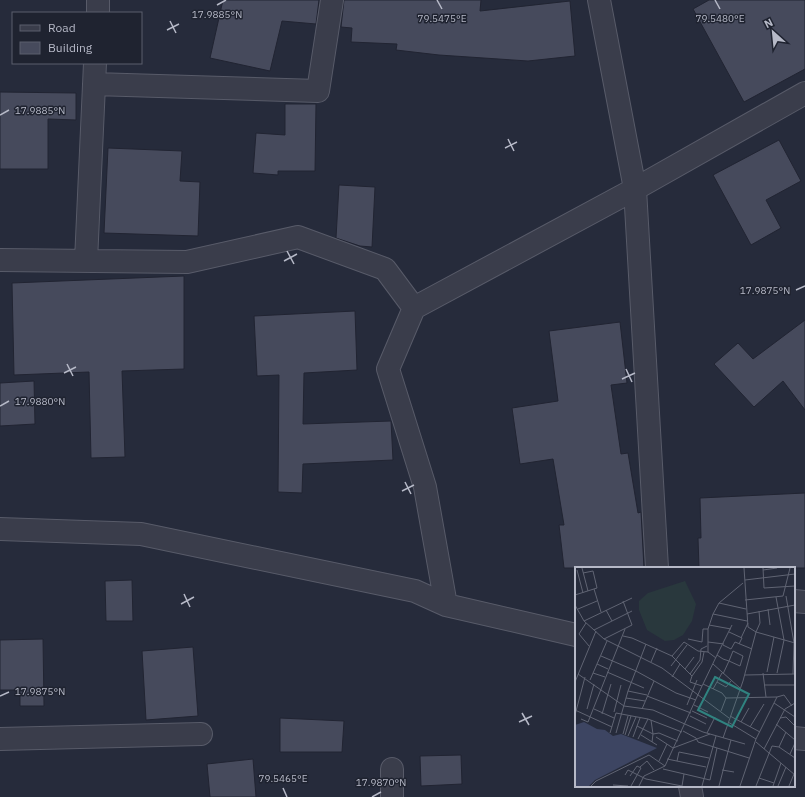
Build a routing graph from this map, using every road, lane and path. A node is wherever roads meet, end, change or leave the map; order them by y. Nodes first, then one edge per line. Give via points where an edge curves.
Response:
1 (98, 0) edge
2 (332, 0) edge
3 (599, 0) edge
4 (98, 12) edge
5 (95, 73) edge
6 (805, 93) edge
7 (635, 190) junction
8 (0, 260) edge
9 (86, 261) junction
10 (414, 308) junction
11 (0, 529) edge
12 (657, 567) edge
13 (795, 601) edge
14 (805, 602) edge
15 (446, 605) junction
16 (575, 635) edge
17 (201, 734) dead end
18 (795, 738) edge
19 (0, 739) edge
20 (805, 739) edge
21 (392, 769) dead end
22 (690, 787) edge
23 (392, 797) edge
24 (692, 797) edge

1 - 4 street
2 - 5 street via 318,92
3 - 7 street
5 - 9 street
6 - 7 street
7 - 10 street
7 - 12 street
8 - 9 street
9 - 10 street via 187,262 298,236 385,269
10 - 15 street via 388,369 425,487
11 - 15 street via 141,534 415,591
13 - 14 street
15 - 16 street
17 - 19 street
18 - 20 street
21 - 23 street
22 - 24 street

